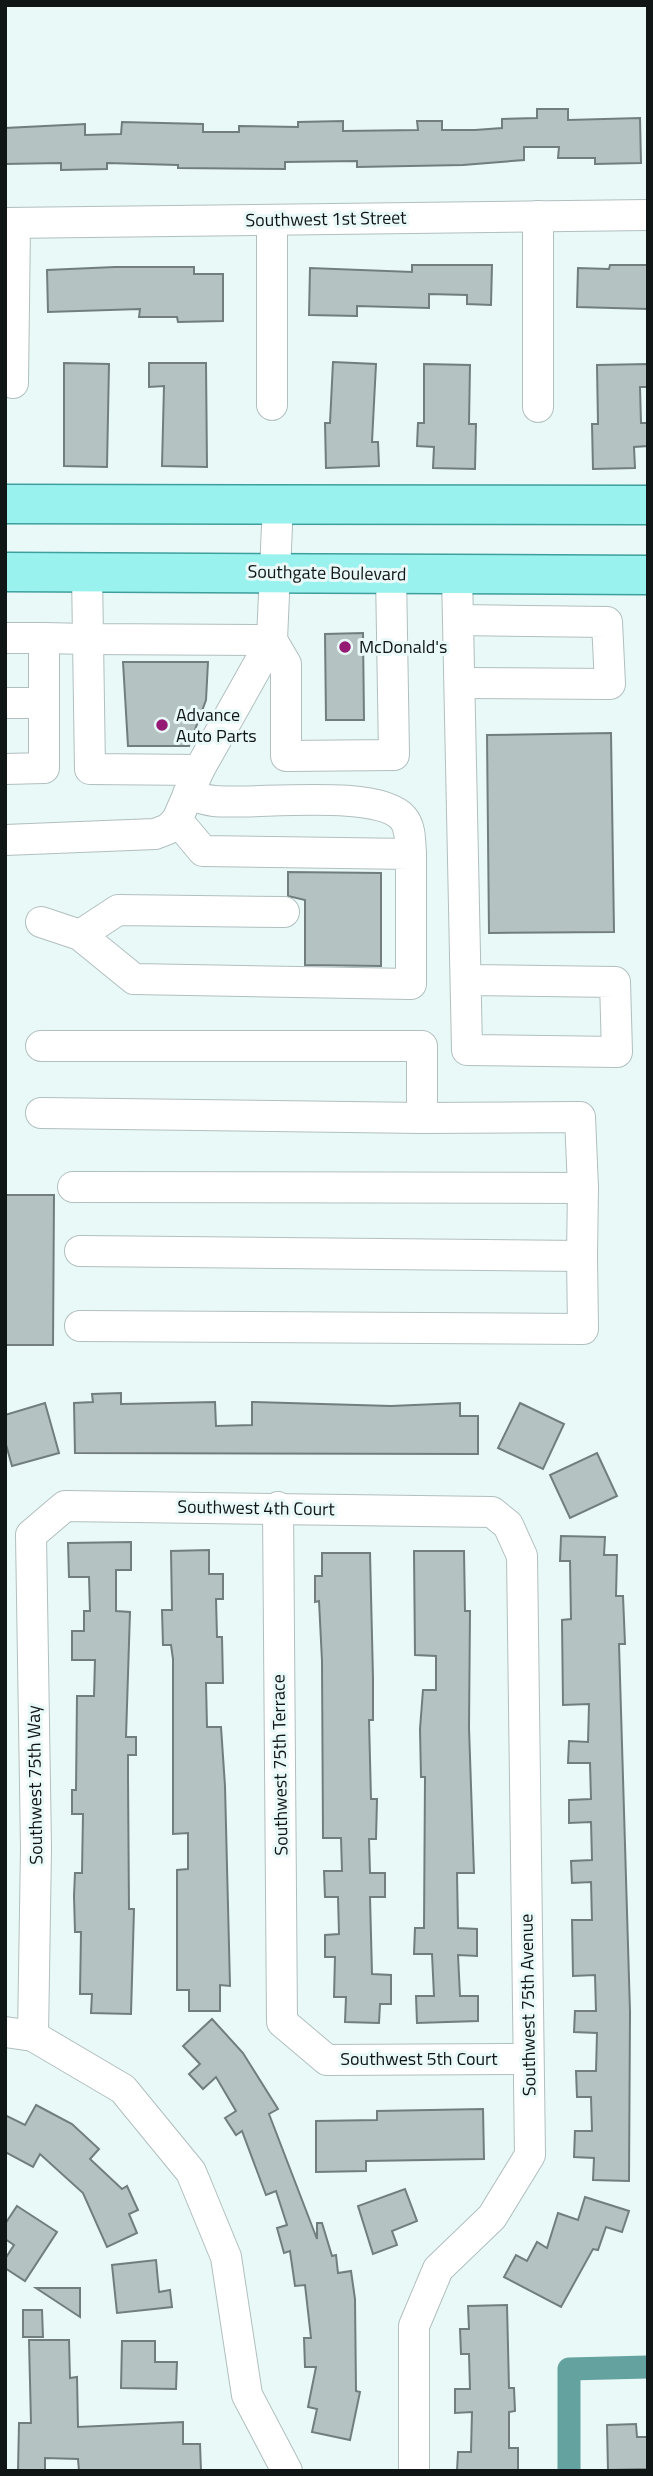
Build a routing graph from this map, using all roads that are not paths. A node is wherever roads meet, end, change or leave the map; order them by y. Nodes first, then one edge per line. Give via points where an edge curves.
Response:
1 (648, 215) edge
2 (538, 216) junction
3 (272, 220) junction
4 (10, 223) edge
5 (13, 383) dead end
6 (272, 405) dead end
7 (538, 407) dead end
8 (278, 503) junction
9 (5, 504) edge
10 (648, 505) edge
11 (5, 572) edge
12 (86, 572) junction
13 (276, 572) junction
14 (391, 574) junction
15 (457, 574) junction
16 (648, 575) edge
17 (459, 620) junction
18 (5, 638) edge
19 (44, 638) junction
20 (88, 639) junction
21 (272, 640) junction
22 (460, 683) junction
23 (5, 703) edge
24 (44, 703) junction
25 (5, 769) edge
26 (188, 795) junction
27 (5, 840) edge
28 (411, 854) junction
29 (284, 912) dead end
30 (41, 922) dead end
31 (80, 935) junction
32 (467, 980) junction
33 (41, 1046) dead end
34 (41, 1113) dead end
35 (422, 1118) junction
36 (73, 1187) dead end
37 (583, 1188) junction
38 (80, 1251) dead end
39 (582, 1256) junction
40 (80, 1326) dead end
41 (278, 1507) junction
42 (492, 1512) joint
43 (31, 1535) joint
44 (282, 2022) joint
45 (19, 2034) edge
46 (528, 2059) junction
47 (287, 2471) edge
48 (414, 2471) edge

1 - 2 street, Southwest 1st Street
2 - 3 street, Southwest 1st Street
2 - 7 street
3 - 4 street, Southwest 1st Street
3 - 6 street
4 - 5 street
8 - 9 main road
8 - 10 main road
8 - 13 street
11 - 12 main road, Southgate Boulevard
12 - 13 main road, Southgate Boulevard
12 - 20 street
13 - 14 main road, Southgate Boulevard
13 - 21 street
14 - 15 main road, Southgate Boulevard
14 - 21 street via 394,755 286,756 286,664
15 - 16 main road, Southgate Boulevard
15 - 17 street
17 - 22 street
17 - 22 street via 607,622 610,684
18 - 19 street
19 - 20 street
19 - 24 street
20 - 21 street
20 - 26 street via 90,769
21 - 26 street
22 - 32 street
23 - 24 street
24 - 25 street via 44,768
26 - 27 street via 168,829 156,834
26 - 28 street via 211,801 372,802 403,818
26 - 28 street via 203,851
28 - 31 street via 411,984 134,979
29 - 31 street via 118,910
30 - 31 street
32 - 32 street via 467,1050 617,1052 615,982
33 - 35 street via 422,1046
34 - 35 street
35 - 37 street via 580,1117
36 - 37 street
37 - 39 street
38 - 39 street
39 - 40 street via 583,1329
41 - 42 street, Southwest 4th Court
41 - 43 street, Southwest 4th Court via 65,1506
41 - 44 street, Southwest 75th Terrace
42 - 46 street, Southwest 75th Avenue via 508,1525 522,1556
43 - 45 street, Southwest 75th Way via 36,1848
44 - 46 street, Southwest 5th Court via 327,2060
45 - 47 street via 123,2089 191,2172 226,2257 247,2395
46 - 48 street, Southwest 75th Avenue via 530,2155 492,2217 438,2269 414,2326

